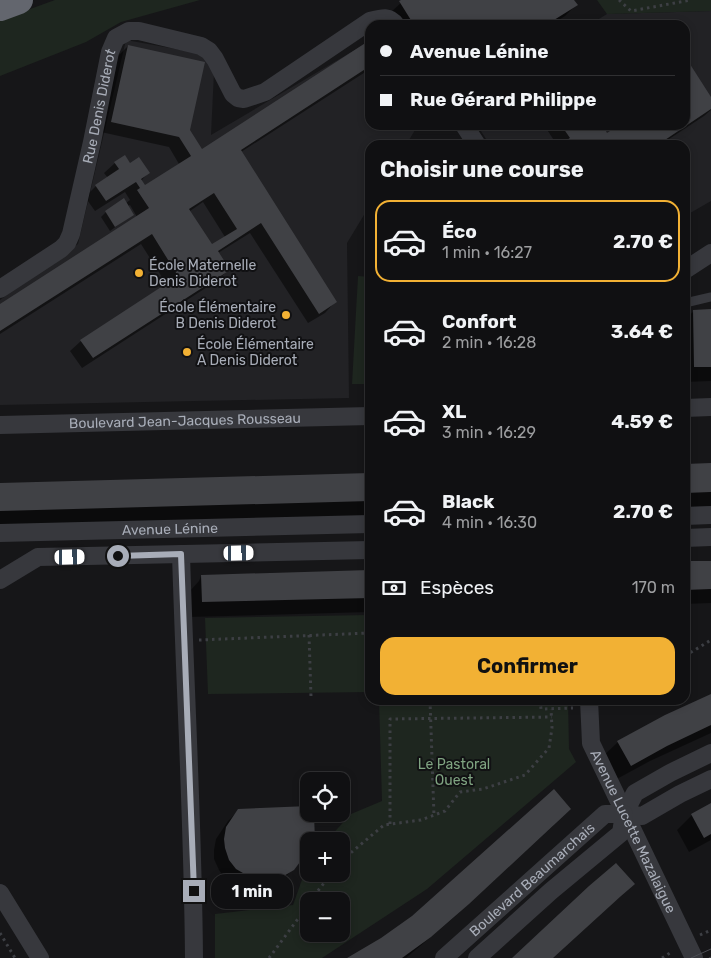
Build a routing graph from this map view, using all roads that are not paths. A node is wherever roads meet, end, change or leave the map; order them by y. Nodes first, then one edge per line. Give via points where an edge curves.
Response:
1 (19, 0) edge
2 (0, 7) edge
3 (375, 20) edge
4 (389, 20) edge
5 (365, 24) edge
6 (711, 253) edge
7 (690, 267) edge
8 (0, 289) edge
9 (711, 297) edge
10 (690, 302) edge
11 (711, 406) edge
12 (690, 408) edge
13 (365, 416) edge
14 (0, 425) edge
15 (711, 515) edge
16 (690, 516) edge
17 (365, 524) edge
18 (0, 533) edge
19 (711, 537) edge
20 (690, 538) edge
21 (365, 550) edge
22 (181, 554) junction
23 (0, 580) edge
24 (590, 705) edge
25 (711, 753) edge
26 (711, 779) edge
27 (624, 814) junction
28 (0, 893) edge
29 (40, 958) edge
30 (194, 958) edge
31 (444, 958) edge
32 (477, 958) edge
33 (694, 958) edge

1 - 2 highway
3 - 4 street, Rue Denis Diderot
5 - 8 street, Rue Denis Diderot via 265,92 244,99 233,94 215,59 201,46 140,31 129,31 116,38 110,52 67,243
6 - 7 street
9 - 10 lane
11 - 12 street
13 - 14 street, Boulevard Jean-Jacques Rousseau
15 - 16 street
17 - 18 street, Avenue Lénine
19 - 20 street
21 - 22 street, Avenue Lénine
22 - 23 street, Avenue Lénine via 38,557
22 - 30 street
24 - 27 street, Avenue Lucette Mazalaigue via 591,743
25 - 27 street, Boulevard Beaumarchais via 635,793
26 - 27 street, Boulevard Beaumarchais via 642,816
27 - 31 street, Boulevard Beaumarchais via 604,814
27 - 32 street, Boulevard Beaumarchais via 621,833
27 - 33 street, Avenue Lucette Mazalaigue
28 - 29 street

